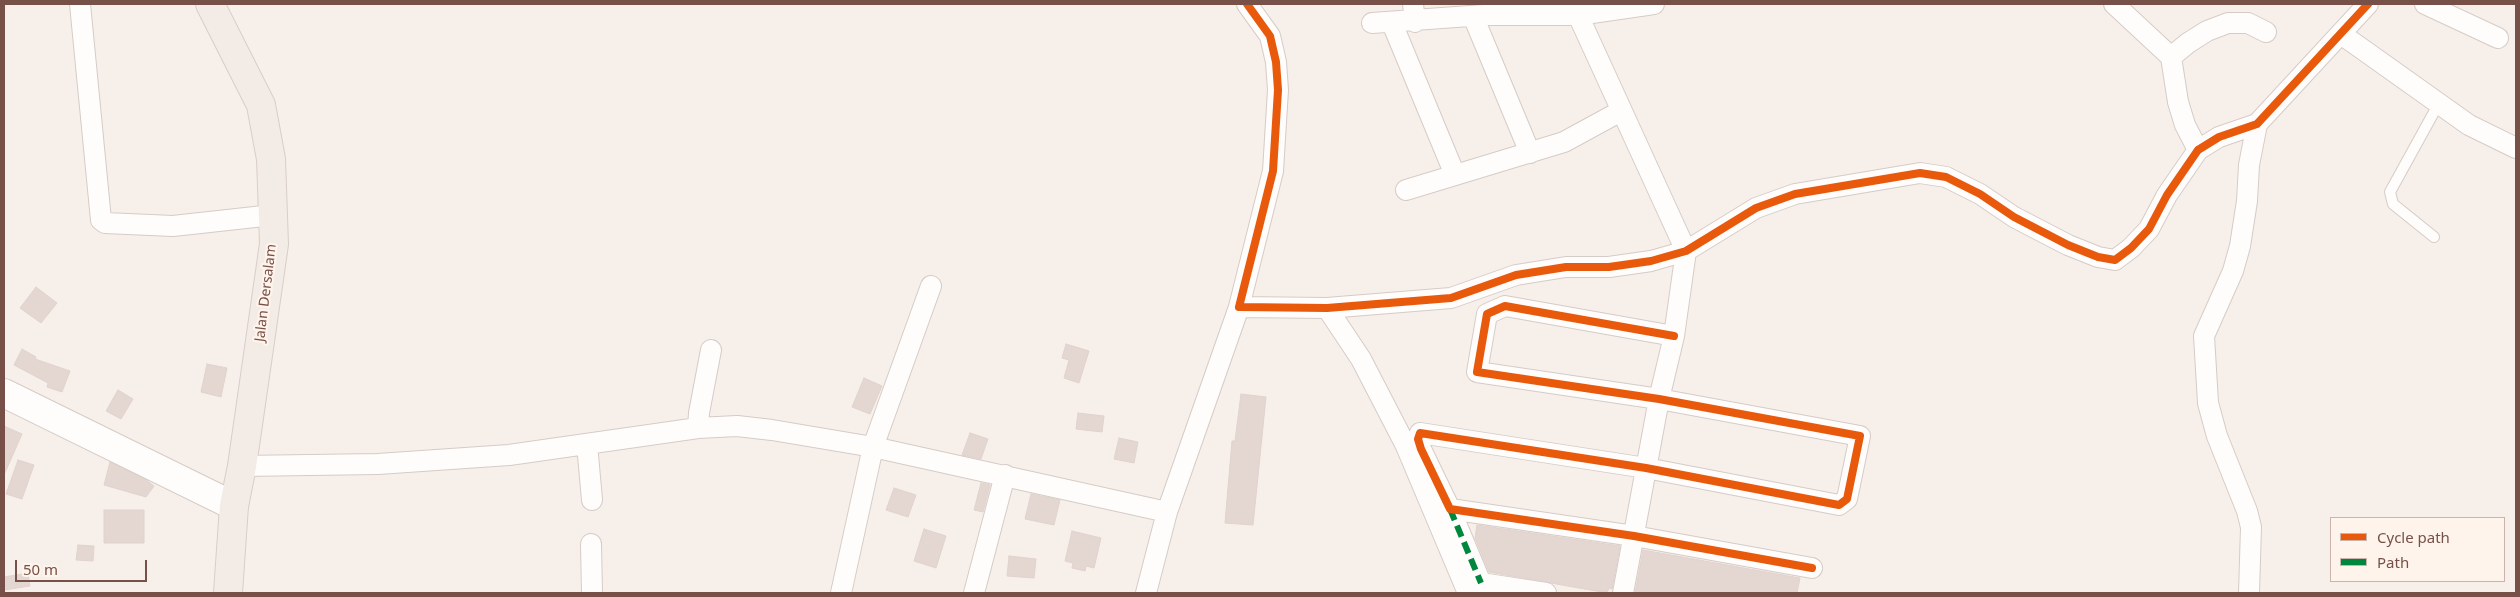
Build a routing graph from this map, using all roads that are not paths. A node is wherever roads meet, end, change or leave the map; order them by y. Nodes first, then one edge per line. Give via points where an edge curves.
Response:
1 (80, 4) edge
2 (210, 4) edge
3 (1247, 4) edge
4 (1654, 4) edge
5 (2114, 4) edge
6 (2368, 4) edge
7 (2425, 4) edge
8 (1578, 9) edge
9 (1480, 12) edge
10 (1414, 13) edge
11 (2266, 32) dead end
12 (2341, 34) junction
13 (2498, 38) dead end
14 (2171, 57) junction
15 (2439, 102) junction
16 (1621, 111) junction
17 (2257, 124) junction
18 (2516, 148) edge
19 (2198, 150) junction
20 (1530, 153) junction
21 (1455, 175) junction
22 (1406, 190) dead end
23 (273, 215) junction
24 (2434, 237) dead end
25 (1686, 251) junction
26 (932, 286) dead end
27 (1240, 307) junction
28 (1326, 308) junction
29 (1674, 336) junction
30 (711, 350) dead end
31 (4, 393) edge
32 (1659, 398) junction
33 (698, 428) junction
34 (587, 444) junction
35 (873, 447) junction
36 (242, 466) junction
37 (1646, 468) junction
38 (1005, 475) junction
39 (592, 500) dead end
40 (234, 506) junction
41 (1450, 509) junction
42 (1167, 512) junction
43 (1634, 536) junction
44 (591, 544) dead end
45 (1812, 568) dead end
46 (1478, 590) edge
47 (228, 593) edge
48 (592, 593) edge
49 (842, 593) edge
50 (974, 593) edge
51 (1146, 593) edge
52 (1546, 593) edge
53 (1623, 593) edge
54 (2249, 593) edge

1 - 23 street via 101,220 105,223 172,226
2 - 23 main road, Jalan Dersalam via 261,105 271,158
3 - 27 street via 1270,36 1278,90 1273,171
4 - 8 street
5 - 14 street
6 - 12 street
7 - 13 street
8 - 9 street
8 - 16 street
9 - 10 street
9 - 20 street
10 - 21 street via 1382,23
11 - 14 street via 2248,23 2228,23 2207,31
12 - 15 street
12 - 17 street
14 - 19 street via 2178,102
15 - 18 street via 2469,124
15 - 24 lane via 2390,192 2393,204
16 - 20 street via 1564,142
16 - 25 street
17 - 19 street via 2219,137
17 - 54 street via 2240,246 2233,271 2204,336 2208,403 2251,527
19 - 25 street via 2167,195 2149,229 2116,260 2098,257 2068,245 1946,177 1920,173 1795,194 1756,208
20 - 21 street
21 - 22 street
23 - 36 main road, Jalan Dersalam via 274,244
25 - 28 street via 1651,261 1609,267 1566,267 1516,275 1451,298
25 - 29 street
26 - 35 street
27 - 28 street
27 - 42 street
28 - 46 street via 1361,359
29 - 32 street
29 - 32 street via 1505,306 1487,314 1477,372
30 - 33 street
31 - 40 street
32 - 37 street
32 - 37 street via 1860,436 1847,499 1839,505
33 - 34 street
33 - 35 street via 737,426
34 - 36 street via 509,455 378,464
34 - 39 street
35 - 38 street
35 - 49 street
36 - 40 main road, Jalan Dersalam
37 - 41 street via 1420,433 1421,448
37 - 43 street
38 - 42 street
38 - 50 street
40 - 47 main road, Jalan Dersalam
41 - 43 street
41 - 46 street
42 - 51 street
43 - 45 street
43 - 53 street
44 - 48 street
46 - 52 street

